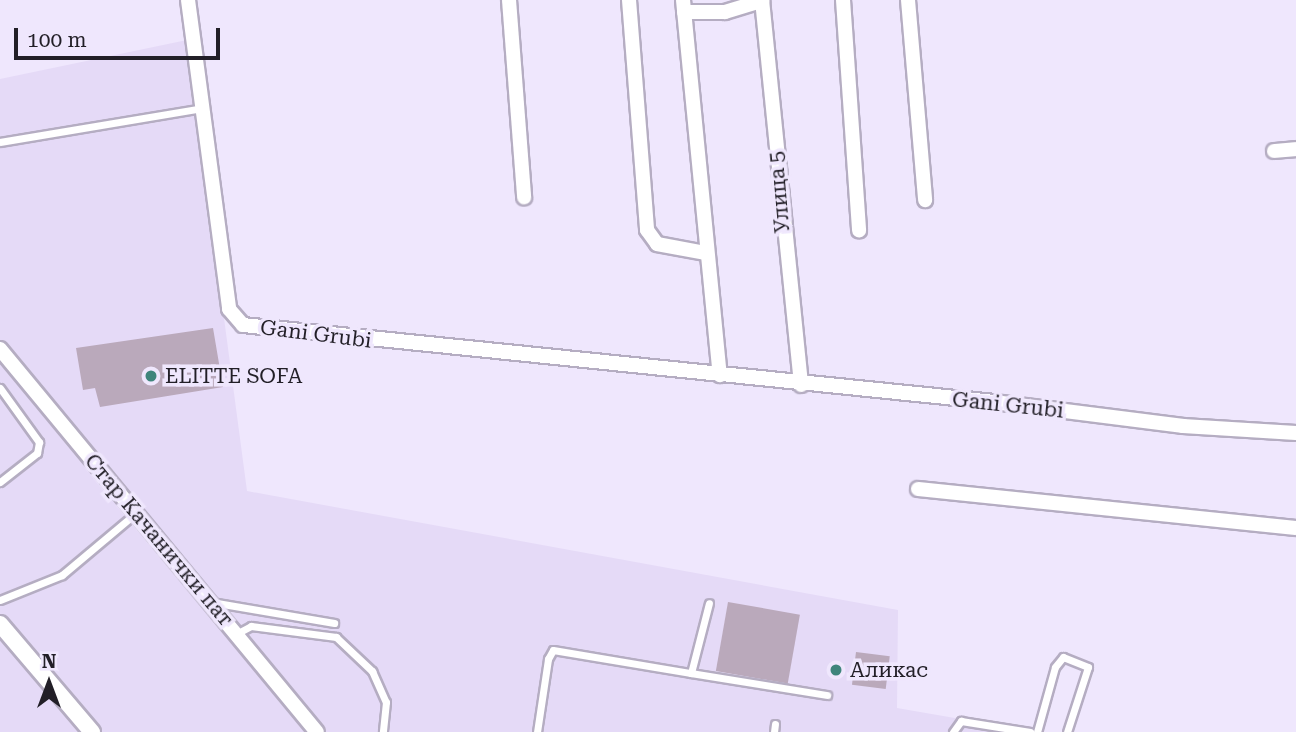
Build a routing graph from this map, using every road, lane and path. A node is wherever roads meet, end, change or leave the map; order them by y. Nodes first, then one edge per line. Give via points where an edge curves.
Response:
1 (188, 0) edge
2 (509, 0) edge
3 (629, 0) edge
4 (762, 0) edge
5 (843, 0) edge
6 (908, 0) edge
7 (683, 6) edge
8 (205, 108) junction
9 (0, 142) edge
10 (1296, 149) edge
11 (1275, 151) dead end
12 (524, 197) dead end
13 (925, 200) dead end
14 (859, 230) dead end
15 (706, 253) junction
16 (0, 349) edge
17 (720, 375) junction
18 (801, 384) junction
19 (0, 388) edge
20 (1296, 433) edge
21 (0, 482) edge
22 (918, 489) dead end
23 (136, 513) junction
24 (1296, 528) edge
25 (0, 600) edge
26 (210, 602) junction
27 (709, 603) dead end
28 (334, 623) dead end
29 (0, 624) edge
30 (236, 634) junction
31 (7, 642) edge
32 (691, 673) junction
33 (827, 695) dead end
34 (92, 732) edge
35 (317, 732) edge
36 (383, 732) edge
37 (537, 732) edge
38 (953, 732) edge
39 (1030, 732) edge
40 (1037, 732) edge
41 (1068, 732) edge

1 - 8 street, Gani Grubi
2 - 12 street
3 - 15 street via 647,230 657,244
4 - 7 street via 724,12
4 - 18 street, Улица 5
5 - 14 street
6 - 13 street
7 - 15 street
8 - 9 lane
8 - 17 street, Gani Grubi via 229,309 243,325
10 - 11 street
15 - 17 street
16 - 23 street, Стар Качанички пат
17 - 18 street, Gani Grubi
18 - 20 street, Gani Grubi via 1183,426
19 - 21 lane via 38,442 37,453
22 - 24 street
23 - 25 lane via 62,575
23 - 26 street, Стар Качанички пат
26 - 28 lane
26 - 30 street, Стар Качанички пат
27 - 32 lane
29 - 31 street
30 - 35 street, Стар Качанички пат
30 - 36 lane via 251,626 336,637 372,671 386,702
31 - 34 street
32 - 33 lane
32 - 37 lane via 553,650
38 - 39 lane via 961,721
40 - 41 lane via 1062,657 1088,667

